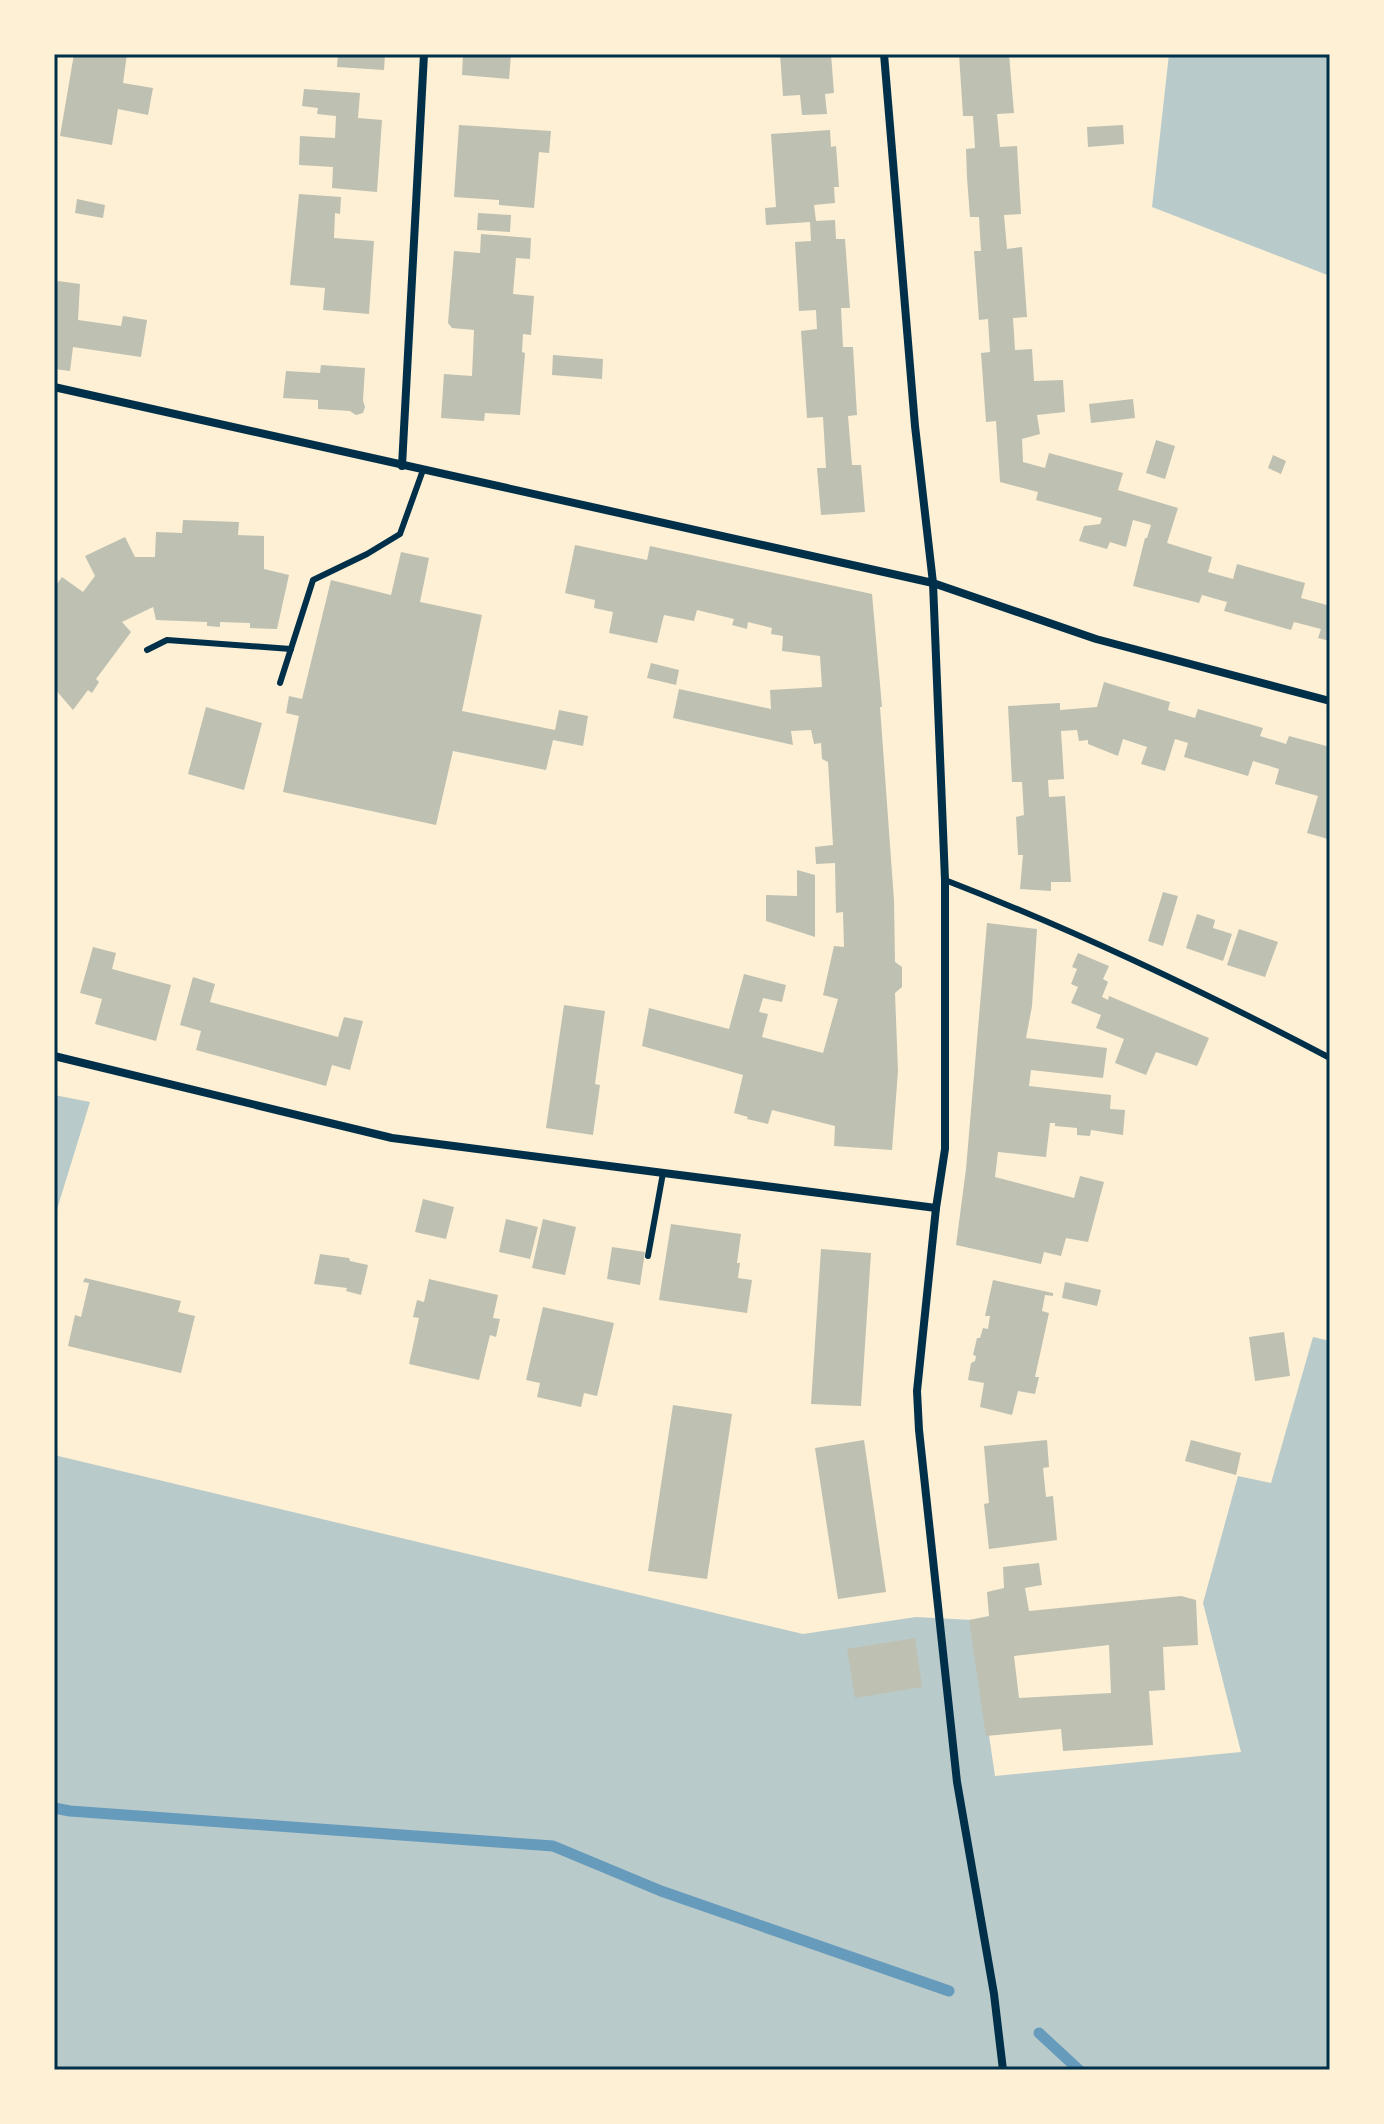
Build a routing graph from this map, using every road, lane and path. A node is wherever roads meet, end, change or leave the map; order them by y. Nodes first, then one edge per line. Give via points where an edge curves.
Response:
1 (424, 54) edge
2 (884, 54) edge
3 (54, 387) edge
4 (402, 466) junction
5 (423, 470) junction
6 (933, 583) junction
7 (291, 649) junction
8 (147, 650) dead end
9 (280, 683) dead end
10 (1330, 701) edge
11 (945, 880) junction
12 (54, 1056) edge
13 (1330, 1058) edge
14 (663, 1173) junction
15 (936, 1208) junction
16 (648, 1256) dead end
17 (1003, 2070) edge

1 - 4 street
2 - 6 street
3 - 4 street
4 - 5 street
5 - 6 street
5 - 7 lane via 400,534 313,580
6 - 10 street via 1096,639
6 - 11 street
7 - 8 lane via 167,640
7 - 9 lane
11 - 13 lane via 1078,934
11 - 15 street via 945,1149
12 - 14 street via 392,1138
14 - 15 street
14 - 16 lane
15 - 17 street via 917,1391 919,1430 957,1782

